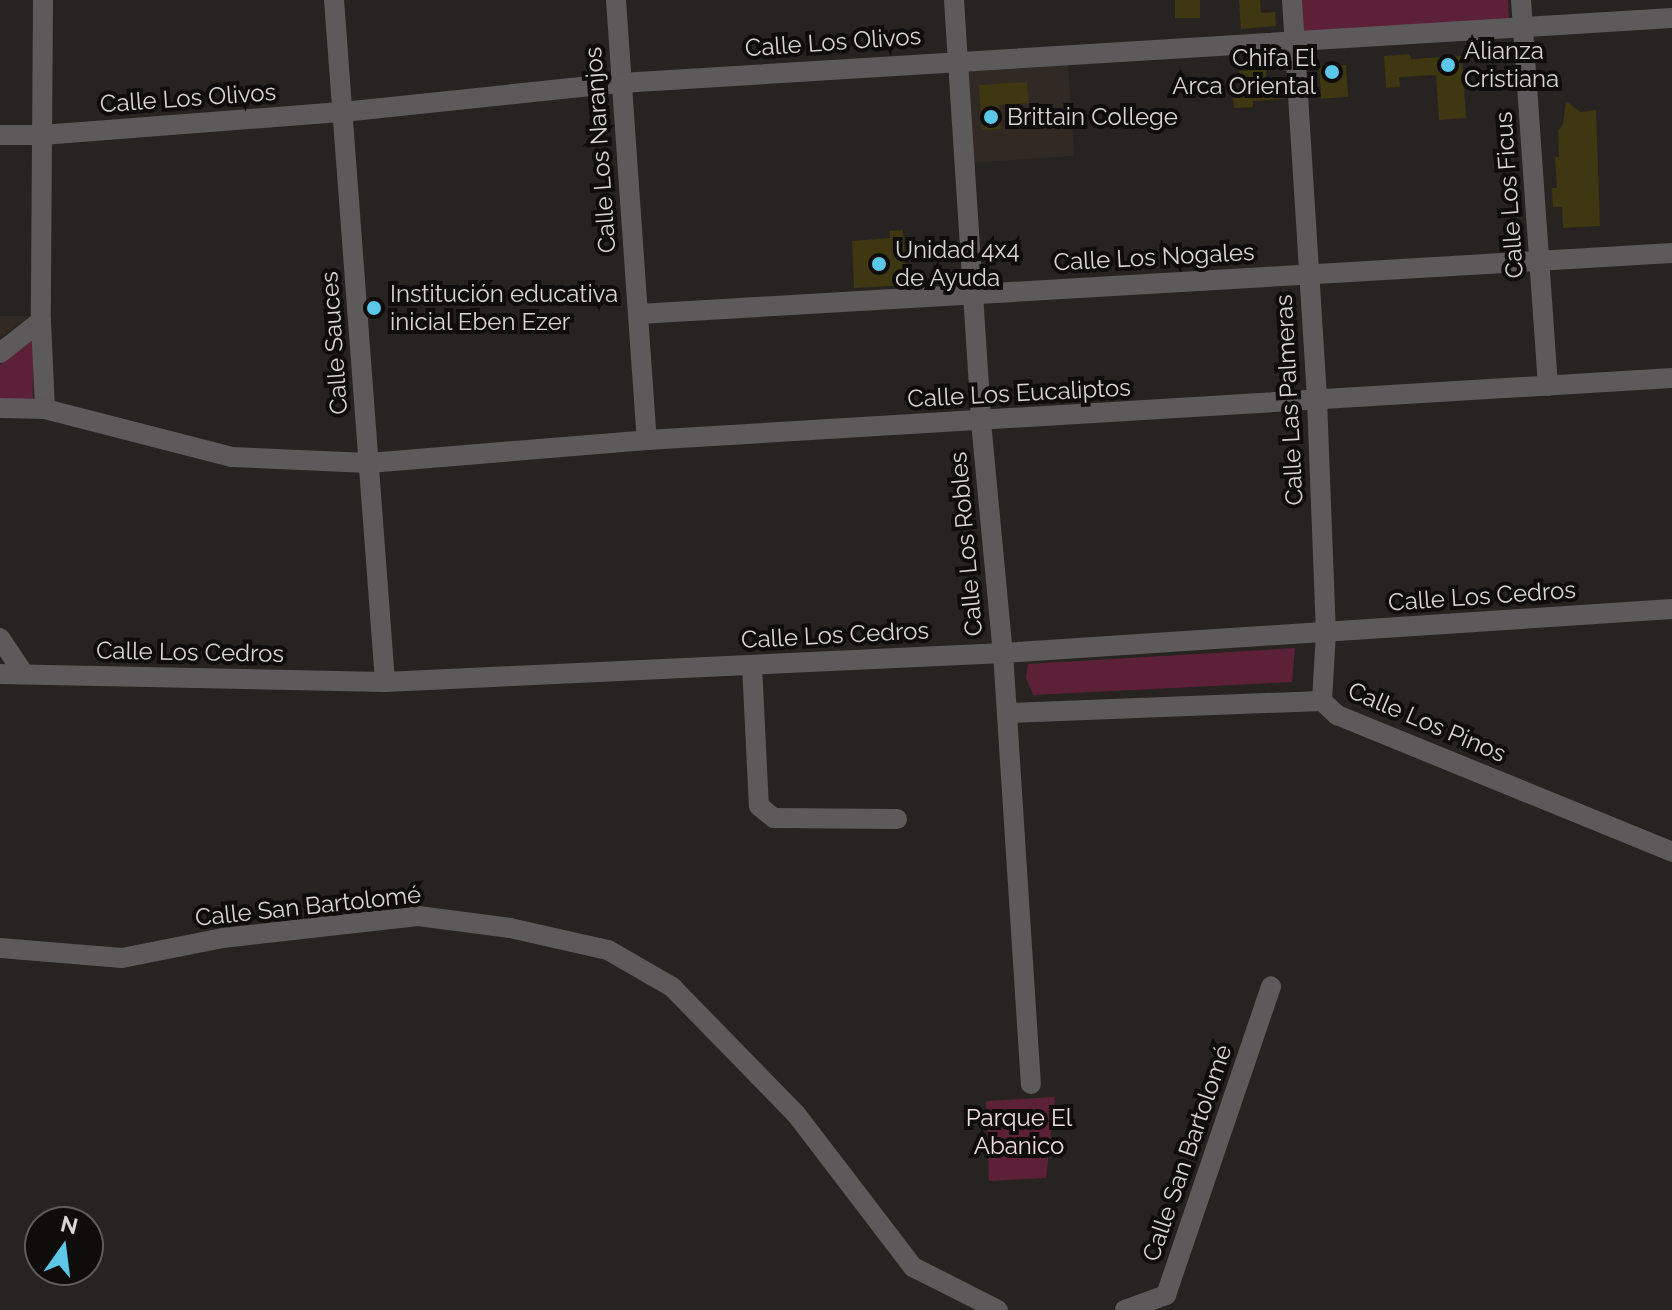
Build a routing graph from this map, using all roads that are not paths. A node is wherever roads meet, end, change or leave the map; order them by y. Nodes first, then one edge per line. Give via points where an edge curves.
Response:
1 (43, 0) edge
2 (334, 0) edge
3 (616, 0) edge
4 (954, 0) edge
5 (1292, 0) edge
6 (1521, 0) edge
7 (1672, 18) edge
8 (1522, 27) junction
9 (1295, 39) junction
10 (957, 59) junction
11 (621, 83) junction
12 (343, 112) junction
13 (0, 135) edge
14 (42, 135) junction
15 (1672, 253) edge
16 (1540, 260) junction
17 (1308, 274) junction
18 (974, 294) junction
19 (639, 314) junction
20 (41, 321) junction
21 (0, 353) edge
22 (1672, 378) edge
23 (1548, 386) junction
24 (1317, 400) junction
25 (0, 408) edge
26 (45, 409) junction
27 (981, 422) junction
28 (647, 440) junction
29 (369, 463) junction
30 (1672, 609) edge
31 (1326, 633) junction
32 (0, 638) edge
33 (1003, 653) junction
34 (752, 665) junction
35 (0, 674) edge
36 (24, 674) junction
37 (385, 682) junction
38 (1322, 701) junction
39 (1007, 713) junction
40 (897, 819) dead end
41 (1672, 852) edge
42 (0, 948) edge
43 (1271, 986) dead end
44 (1031, 1084) dead end
45 (998, 1310) edge
46 (1125, 1310) edge

1 - 14 street
2 - 12 street, Calle Sauces
3 - 11 street, Calle Los Naranjos
4 - 10 street, Calle Los Robles
5 - 9 street, Calle Las Palmeras
6 - 8 street, Calle Los Ficus
7 - 8 street, Calle Los Olivos
8 - 9 street, Calle Los Olivos
8 - 16 street, Calle Los Ficus
9 - 10 street, Calle Los Olivos
9 - 17 street, Calle Las Palmeras
10 - 11 street, Calle Los Olivos
10 - 18 street, Calle Los Robles
11 - 12 street, Calle Los Olivos
11 - 19 street, Calle Los Naranjos
12 - 14 street, Calle Los Olivos
12 - 29 street, Calle Sauces
13 - 14 street, Calle Los Olivos
14 - 20 street
15 - 16 street, Calle Los Nogales
16 - 17 street, Calle Los Nogales
16 - 23 street, Calle Los Ficus
17 - 18 street, Calle Los Nogales
17 - 24 street, Calle Las Palmeras
18 - 19 street, Calle Los Nogales
18 - 27 street, Calle Los Robles
19 - 28 street, Calle Los Naranjos
20 - 21 street
20 - 26 street
22 - 23 street, Calle Los Eucaliptos
23 - 24 street, Calle Los Eucaliptos
24 - 27 street, Calle Los Eucaliptos
24 - 31 street, Calle Las Palmeras
25 - 26 street, Calle Los Eucaliptos
26 - 29 street, Calle Los Eucaliptos via 232,457
27 - 28 street, Calle Los Eucaliptos
27 - 33 street, Calle Los Robles
28 - 29 street, Calle Los Eucaliptos
29 - 37 street, Calle Sauces
30 - 31 street, Calle Los Cedros
31 - 33 street, Calle Los Cedros
31 - 38 street, Calle Las Palmeras
32 - 36 street
33 - 34 street, Calle Los Cedros
33 - 39 street, Calle Los Robles
34 - 37 street, Calle Los Cedros
34 - 40 street via 759,806 774,818
35 - 36 street, Calle Los Cedros
36 - 37 street, Calle Los Cedros
38 - 39 street, Calle Los Pinos
38 - 41 street, Calle Los Pinos via 1337,715
39 - 44 street, Calle Los Robles
42 - 45 street, Calle San Bartolomé via 122,958 223,938 418,916 510,928 608,950 672,987 796,1114 913,1267
43 - 46 street, Calle San Bartolomé via 1166,1295

